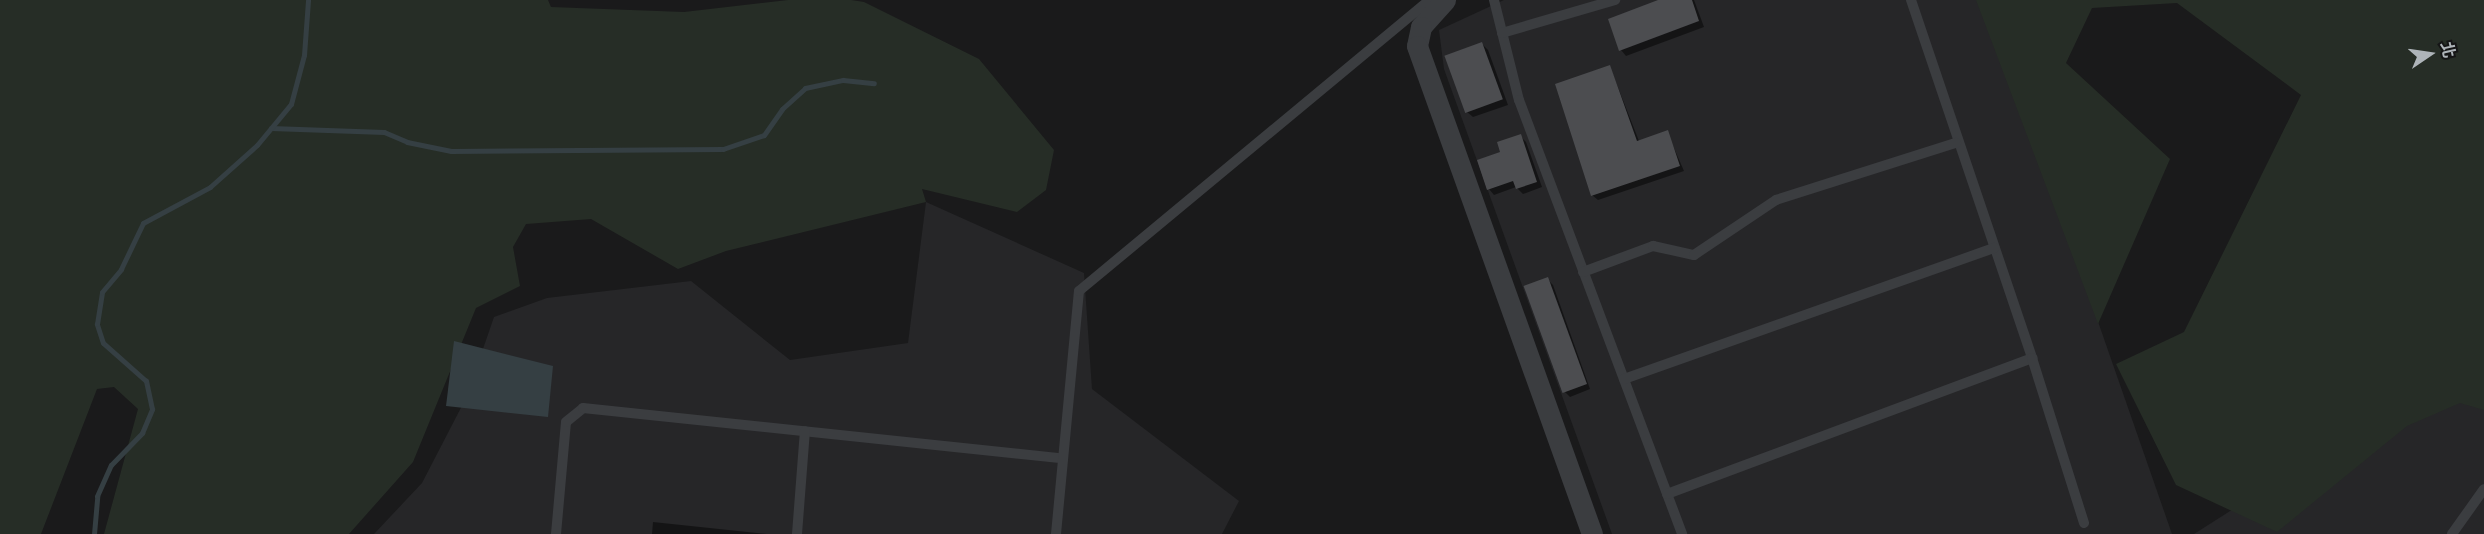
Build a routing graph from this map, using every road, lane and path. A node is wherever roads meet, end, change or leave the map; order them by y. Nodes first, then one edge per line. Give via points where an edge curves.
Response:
1 (1429, 0) edge
2 (1445, 0) edge
3 (1494, 0) edge
4 (1615, 0) edge
5 (1911, 0) edge
6 (1502, 33) junction
7 (1956, 142) junction
8 (1994, 248) junction
9 (1583, 272) junction
10 (2032, 358) junction
11 (1624, 379) junction
12 (805, 430) junction
13 (1062, 458) junction
14 (2484, 489) edge
15 (1667, 494) junction
16 (2084, 523) dead end
17 (556, 534) edge
18 (797, 534) edge
19 (1056, 534) edge
20 (1592, 534) edge
21 (1682, 534) edge
22 (2452, 534) edge

1 - 13 lane via 1079,291
2 - 20 street via 1421,27 1417,46
3 - 6 lane
4 - 6 lane
5 - 7 lane
6 - 9 lane via 1519,100
7 - 8 lane
7 - 9 lane via 1776,200 1694,255 1653,246
8 - 10 lane
8 - 11 lane
9 - 11 lane
10 - 15 lane
10 - 16 lane
11 - 15 lane
12 - 13 lane
12 - 17 lane via 583,408 566,422
12 - 18 lane
13 - 19 lane
14 - 22 lane
15 - 21 lane

